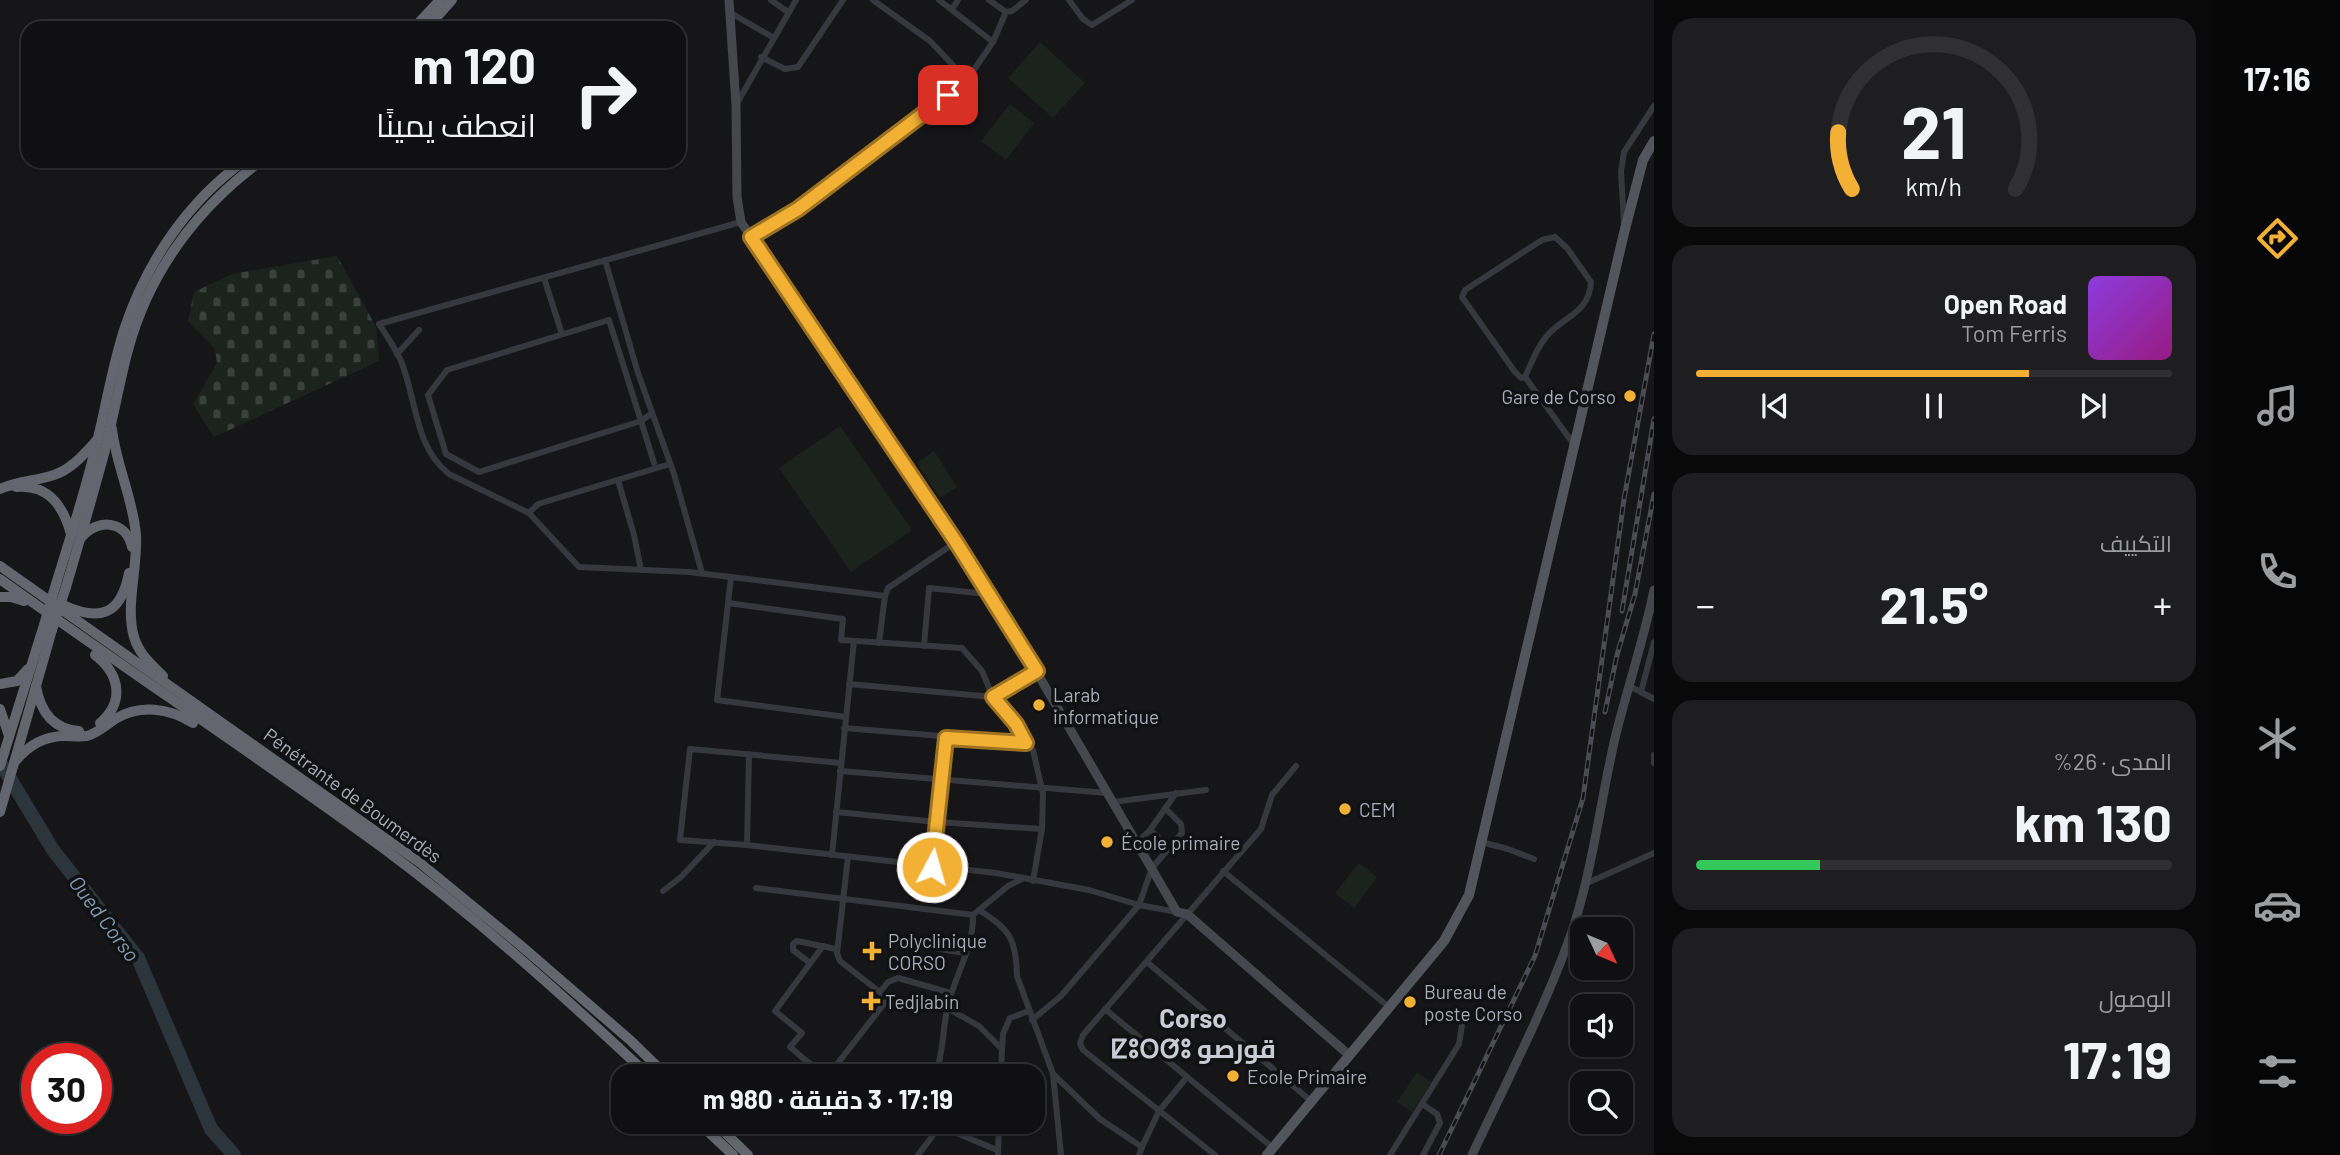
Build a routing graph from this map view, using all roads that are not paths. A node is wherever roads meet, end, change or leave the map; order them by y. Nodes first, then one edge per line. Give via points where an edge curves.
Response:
1 (440, 0) edge
2 (452, 0) edge
3 (771, 0) edge
4 (796, 0) edge
5 (843, 0) edge
6 (873, 0) edge
7 (939, 0) edge
8 (958, 0) edge
9 (989, 0) edge
10 (1026, 0) edge
11 (1069, 0) edge
12 (1132, 0) edge
13 (729, 3) edge
14 (952, 9) junction
15 (788, 12) junction
16 (1006, 12) junction
17 (420, 21) edge
18 (433, 21) edge
19 (774, 38) junction
20 (993, 41) junction
21 (761, 57) junction
22 (967, 80) junction
23 (736, 105) junction
24 (1654, 106) edge
25 (1654, 141) edge
26 (235, 168) edge
27 (252, 168) edge
28 (741, 222) junction
29 (1624, 233) junction
30 (751, 237) junction
31 (605, 260) junction
32 (544, 278) junction
33 (621, 314) junction
34 (609, 320) junction
35 (419, 330) dead end
36 (562, 334) junction
37 (397, 355) junction
38 (1525, 377) junction
39 (652, 413) junction
40 (111, 421) junction
41 (641, 421) junction
42 (99, 438) junction
43 (1575, 446) junction
44 (654, 463) dead end
45 (670, 464) junction
46 (618, 480) junction
47 (0, 491) edge
48 (529, 513) junction
49 (75, 537) junction
50 (956, 542) junction
51 (0, 559) edge
52 (0, 566) edge
53 (641, 570) junction
54 (702, 573) junction
55 (13, 576) junction
56 (732, 577) junction
57 (0, 579) edge
58 (1654, 590) edge
59 (987, 594) junction
60 (885, 596) junction
61 (0, 597) edge
62 (38, 600) junction
63 (728, 603) junction
64 (48, 627) junction
65 (78, 635) junction
66 (854, 641) junction
67 (1654, 642) edge
68 (880, 643) junction
69 (924, 646) junction
70 (32, 664) junction
71 (1037, 671) junction
72 (0, 684) edge
73 (849, 684) junction
74 (36, 686) junction
75 (1630, 687) junction
76 (1641, 692) junction
77 (993, 697) junction
78 (1654, 699) edge
79 (190, 702) junction
80 (0, 709) edge
81 (846, 717) junction
82 (844, 728) junction
83 (9, 736) junction
84 (946, 738) junction
85 (232, 743) junction
86 (1026, 743) junction
87 (749, 754) junction
88 (1654, 755) edge
89 (1, 762) edge
90 (841, 763) junction
91 (1654, 763) edge
92 (13, 766) junction
93 (1296, 766) dead end
94 (840, 771) junction
95 (942, 779) junction
96 (1042, 788) junction
97 (1206, 790) dead end
98 (1107, 793) junction
99 (1176, 793) junction
100 (1113, 802) junction
101 (2, 807) edge
102 (1165, 808) junction
103 (836, 812) junction
104 (937, 822) junction
105 (1042, 829) junction
106 (1150, 830) junction
107 (714, 842) junction
108 (1481, 842) junction
109 (1137, 843) junction
110 (747, 845) junction
111 (1170, 848) junction
112 (1654, 853) edge
113 (832, 855) junction
114 (848, 857) junction
115 (1534, 859) dead end
116 (932, 867) junction
117 (1152, 868) junction
118 (1223, 871) junction
119 (1022, 878) junction
120 (1033, 881) junction
121 (1585, 884) junction
122 (756, 888) dead end
123 (663, 891) dead end
124 (842, 901) junction
125 (1139, 905) junction
126 (976, 913) junction
127 (1182, 913) junction
128 (895, 942) dead end
129 (822, 946) junction
130 (836, 949) junction
131 (965, 953) junction
132 (1147, 962) junction
133 (810, 963) junction
134 (880, 992) junction
135 (951, 993) junction
136 (1389, 1007) junction
137 (947, 1008) junction
138 (1105, 1009) junction
139 (1029, 1011) junction
140 (1032, 1020) junction
141 (1462, 1025) dead end
142 (1002, 1049) junction
143 (1349, 1055) junction
144 (636, 1064) edge
145 (655, 1064) edge
146 (940, 1064) edge
147 (1001, 1064) edge
148 (1053, 1074) junction
149 (1187, 1077) junction
150 (1311, 1101) junction
151 (1422, 1104) junction
152 (1159, 1111) junction
153 (711, 1134) edge
154 (726, 1134) edge
155 (934, 1134) edge
156 (958, 1134) edge
157 (998, 1134) edge
158 (1142, 1147) junction
159 (997, 1152) edge
160 (1270, 1152) edge
161 (1214, 1154) edge
162 (733, 1155) edge
163 (748, 1155) edge
164 (918, 1155) edge
165 (1061, 1155) edge
166 (1139, 1155) edge
167 (1390, 1155) edge
168 (1423, 1155) edge
169 (1472, 1155) edge

1 - 17 highway
2 - 18 highway
3 - 15 street
4 - 15 street
5 - 21 street via 798,67 785,69
6 - 22 street via 930,40
7 - 14 street
8 - 14 street
9 - 16 street
10 - 16 street
11 - 12 street via 1092,24
13 - 19 street
13 - 23 main road
14 - 20 street
15 - 19 street
16 - 20 street
19 - 21 street
20 - 22 street
21 - 23 street
22 - 30 street via 798,209
23 - 28 main road
24 - 29 street via 1624,152 1620,171
25 - 29 main road via 1643,160
26 - 42 highway via 191,210 147,277 125,327
27 - 40 highway via 200,215 156,280 134,331
28 - 30 main road
28 - 31 street
29 - 43 main road
30 - 50 main road
31 - 32 street
31 - 33 street
32 - 36 street
32 - 37 street via 379,324
33 - 34 street
33 - 39 street
34 - 36 street
34 - 41 street
35 - 37 street
36 - 41 street via 447,370 428,395 446,454 480,472
37 - 48 street via 426,445 439,466
38 - 38 street via 1515,372 1462,297 1465,290 1542,240 1555,237 1591,282 1590,295 1546,336
38 - 43 street
39 - 41 street
39 - 45 street
40 - 49 highway
40 - 79 highway via 135,524 131,618 135,640 145,658
41 - 44 street
42 - 47 highway via 59,473
42 - 49 highway
43 - 108 main road
45 - 46 street
45 - 54 street
46 - 48 street via 538,504
46 - 53 street
47 - 49 highway via 25,486 48,494 60,505
48 - 53 street via 579,567
49 - 62 highway via 104,524 127,534 132,554 121,600 107,612 89,615
49 - 64 highway, bridge
50 - 59 main road
50 - 60 street via 892,584
51 - 55 highway
52 - 55 highway, Pénétrante de Boumerdès
53 - 54 street
54 - 56 street
55 - 62 highway, Pénétrante de Boumerdès
56 - 60 street
56 - 63 street
57 - 62 highway, Pénétrante de Boumerdès
58 - 75 main road
59 - 69 street via 929,588
59 - 71 main road
60 - 68 street
61 - 62 highway
62 - 65 highway, Pénétrante de Boumerdès
62 - 79 highway, Pénétrante de Boumerdès
63 - 66 street via 844,619 841,639
63 - 81 street via 717,700
64 - 70 highway
64 - 74 highway
65 - 74 highway via 116,679 116,700 110,713 92,728 64,728 43,711
65 - 85 highway, Pénétrante de Boumerdès
66 - 68 street
66 - 73 street
67 - 76 street
68 - 69 street
69 - 77 street via 962,648 982,671
70 - 72 highway via 17,681
70 - 83 highway
71 - 77 street
71 - 98 main road
73 - 77 street
73 - 81 street
74 - 92 highway
75 - 76 street
75 - 121 main road
76 - 78 street
77 - 86 street
79 - 145 highway, Pénétrante de Boumerdès via 419,862
80 - 83 highway
81 - 82 street
82 - 84 street
82 - 90 street
83 - 89 highway
84 - 86 street
84 - 95 street
85 - 92 highway via 214,738 177,715 144,709 122,715 90,735 40,741
85 - 144 highway, Pénétrante de Boumerdès via 383,849 474,921
86 - 96 street
87 - 90 street
87 - 107 street via 690,749 680,840
87 - 110 street
88 - 91 street
90 - 94 street
92 - 101 highway
93 - 118 street via 1272,795 1261,829
94 - 95 street
94 - 103 street
95 - 96 street
95 - 104 street
96 - 98 street
96 - 105 street
97 - 99 street
98 - 100 main road
99 - 100 street
99 - 102 street
100 - 109 main road
102 - 106 street
102 - 111 street via 1182,829
103 - 104 street
103 - 113 street
104 - 105 street
104 - 116 street
105 - 120 street
106 - 109 street
106 - 111 street
107 - 110 street
107 - 123 street
108 - 115 street
108 - 136 main road via 1469,895 1459,916
109 - 117 main road
110 - 113 street
111 - 117 street
112 - 121 street
113 - 114 street
114 - 116 street
114 - 124 street
116 - 119 street
117 - 125 street
117 - 127 main road
118 - 127 street
118 - 136 street
119 - 120 street
119 - 126 street
120 - 125 street via 1089,890
121 - 169 main road via 1555,976
122 - 124 street
124 - 126 street
124 - 130 street
125 - 127 street
125 - 140 street via 1060,996
126 - 131 street
126 - 139 street via 1007,930
127 - 132 street
127 - 143 main road
128 - 131 street
129 - 130 street
129 - 133 street
129 - 133 street via 793,944 793,950
130 - 134 street via 840,961
131 - 135 street
132 - 138 street
132 - 150 street
133 - 134 street via 775,1011 802,1032 790,1047 819,1070 834,1068 886,1003
134 - 135 street via 898,978
135 - 137 street
136 - 143 main road
137 - 142 street via 979,1026
137 - 146 street
138 - 149 street
138 - 152 street via 1083,1035 1083,1050
139 - 140 street
139 - 142 street via 1010,1018
140 - 148 street
141 - 151 street via 1459,1044
142 - 147 street
143 - 150 main road
148 - 158 street via 1100,1119
148 - 165 street
149 - 152 street
149 - 160 street
150 - 160 main road
151 - 167 street
151 - 168 street via 1437,1114 1440,1123
152 - 158 street
152 - 161 street
153 - 162 highway
154 - 163 highway
155 - 164 street
156 - 159 street
157 - 159 street
158 - 166 street

